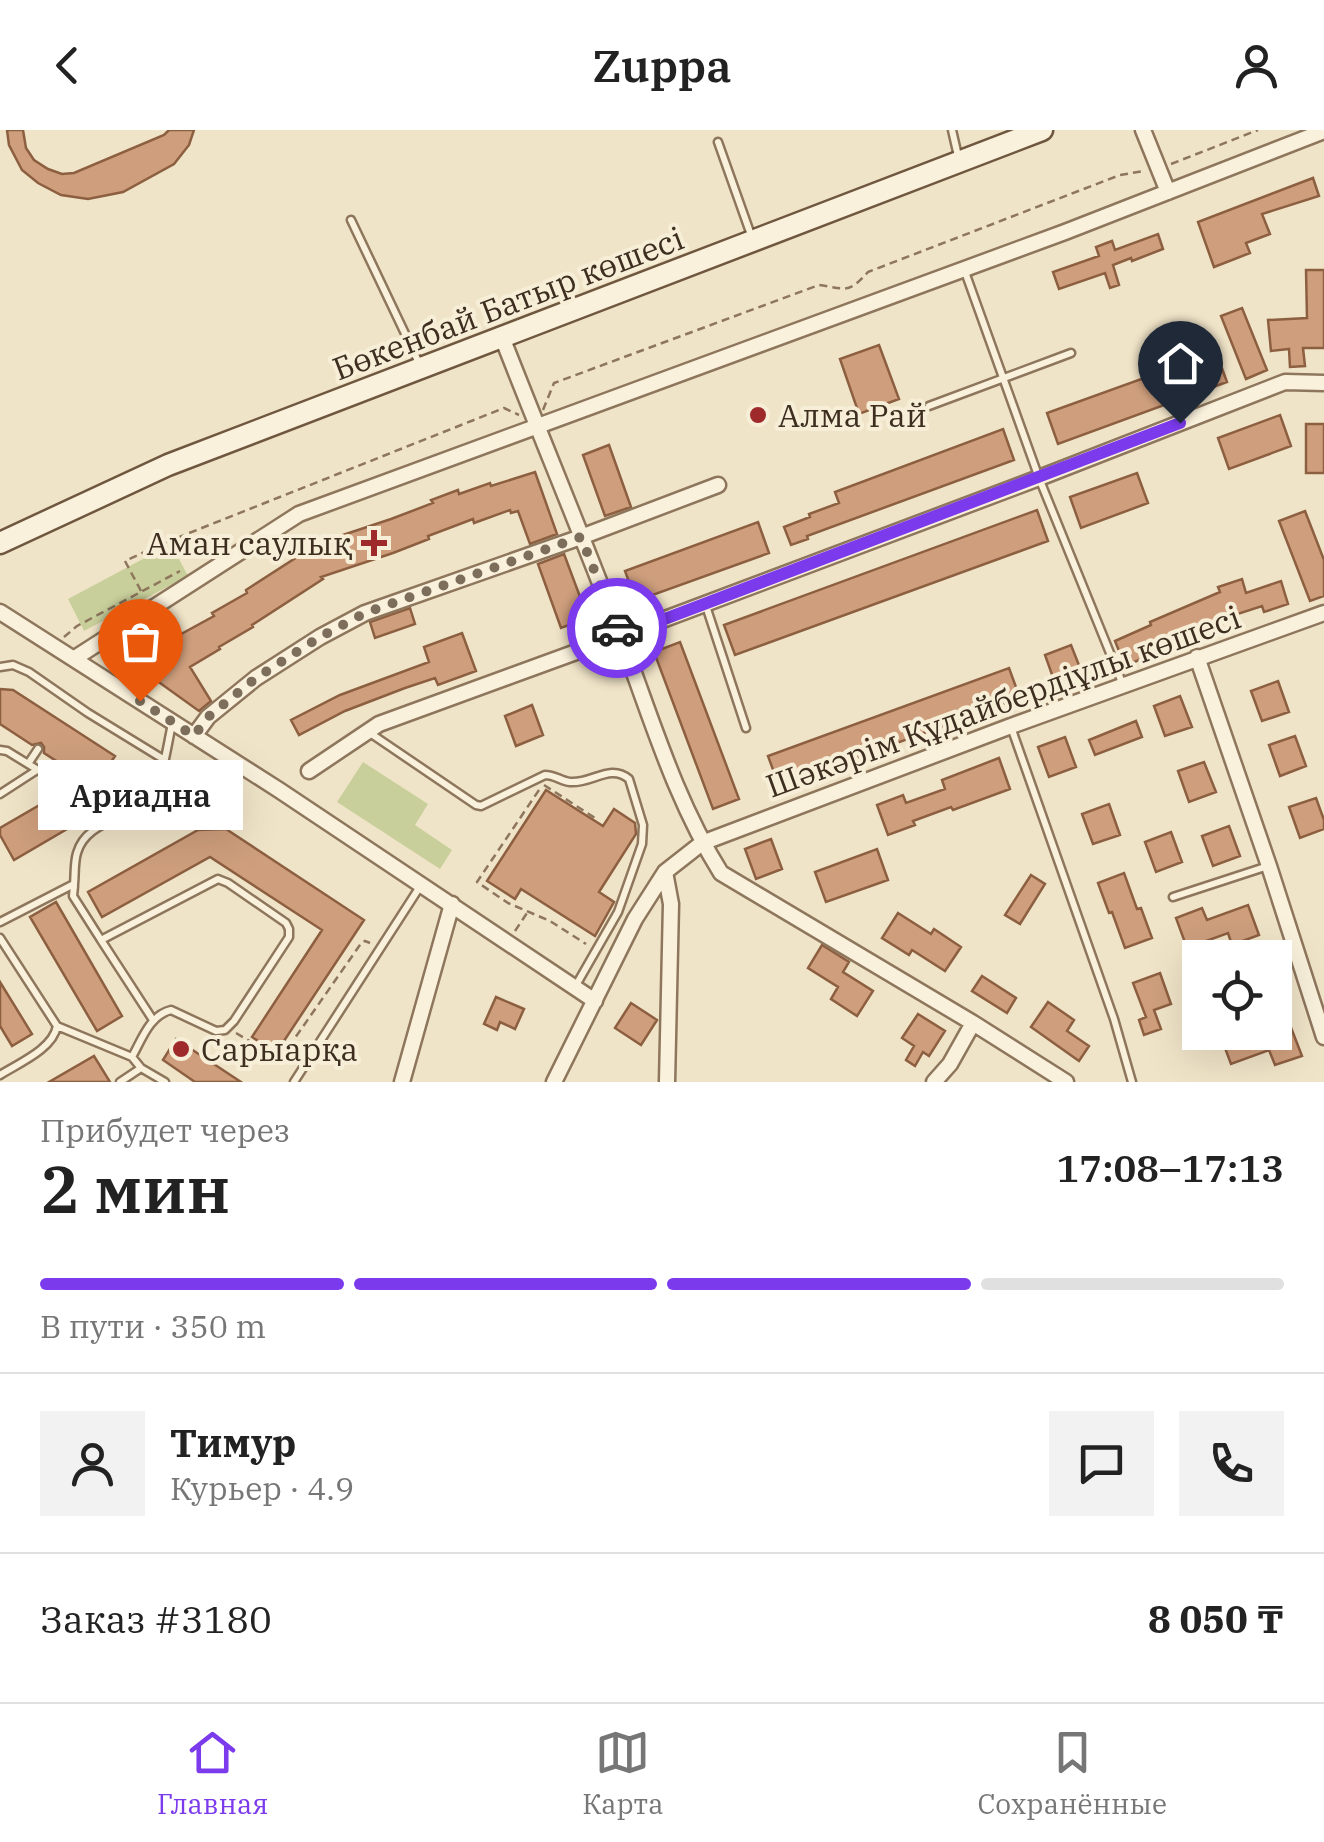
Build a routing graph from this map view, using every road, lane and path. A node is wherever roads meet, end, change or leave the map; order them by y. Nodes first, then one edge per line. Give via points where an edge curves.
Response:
1 (952, 130) edge
2 (1142, 130) edge
3 (1258, 130) edge
4 (1324, 131) edge
5 (1031, 132) edge
6 (718, 142) dead end
7 (960, 162) junction
8 (1159, 169) junction
9 (1168, 192) junction
10 (350, 220) dead end
11 (754, 241) junction
12 (963, 268) junction
13 (502, 337) junction
14 (1071, 353) dead end
15 (422, 368) junction
16 (1003, 379) junction
17 (1324, 383) edge
18 (929, 406) dead end
19 (535, 421) junction
20 (1038, 478) junction
21 (718, 485) dead end
22 (581, 537) junction
23 (0, 543) edge
24 (180, 571) dead end
25 (141, 591) junction
26 (705, 604) junction
27 (0, 612) edge
28 (1324, 612) edge
29 (620, 636) junction
30 (54, 645) junction
31 (1197, 657) junction
32 (75, 658) junction
33 (0, 667) edge
34 (1123, 684) junction
35 (172, 723) junction
36 (1011, 726) junction
37 (746, 728) dead end
38 (367, 732) junction
39 (194, 736) junction
40 (38, 749) dead end
41 (0, 750) edge
42 (163, 759) junction
43 (28, 764) junction
44 (37, 770) junction
45 (309, 770) dead end
46 (0, 794) edge
47 (118, 819) junction
48 (598, 820) dead end
49 (702, 843) junction
50 (1269, 866) junction
51 (666, 872) junction
52 (74, 884) junction
53 (422, 884) junction
54 (1172, 897) dead end
55 (452, 904) junction
56 (528, 912) junction
57 (0, 922) edge
58 (0, 938) edge
59 (101, 940) junction
60 (508, 942) junction
61 (381, 948) junction
62 (596, 951) junction
63 (575, 988) junction
64 (594, 1001) junction
65 (153, 1020) junction
66 (973, 1023) junction
67 (57, 1026) junction
68 (225, 1030) junction
69 (1324, 1037) edge
70 (132, 1057) junction
71 (140, 1068) junction
72 (0, 1076) edge
73 (120, 1082) edge
74 (165, 1082) edge
75 (294, 1082) edge
76 (402, 1082) edge
77 (554, 1082) edge
78 (668, 1082) edge
79 (934, 1082) edge
80 (1066, 1082) edge
81 (1132, 1082) edge

1 - 7 lane
2 - 8 street
3 - 8 path
4 - 9 street
5 - 7 main road, Бөкенбай Батыр көшесі
6 - 11 lane
7 - 11 main road, Бөкенбай Батыр көшесі
8 - 9 street
8 - 19 path via 1120,175 904,258 868,272 854,287 819,286 554,383
9 - 12 street
10 - 15 lane
11 - 13 main road, Бөкенбай Батыр көшесі
12 - 16 lane
12 - 19 street
13 - 15 main road, Бөкенбай Батыр көшесі
13 - 19 street
14 - 16 lane
15 - 23 main road, Бөкенбай Батыр көшесі via 168,465
16 - 18 lane
16 - 20 lane
17 - 20 street via 1285,382
19 - 22 street
19 - 25 path via 504,408 164,543 125,562
19 - 32 street via 299,514
20 - 26 street
20 - 34 lane
21 - 22 street
22 - 29 street
22 - 39 street via 365,613 256,678
24 - 25 path
25 - 30 path
26 - 29 street
26 - 37 lane
27 - 30 street
28 - 31 street, Шәкәрім Құдайбердіұлы көшесі
29 - 38 street
29 - 49 street
30 - 32 street
31 - 34 street, Шәкәрім Құдайбердіұлы көшесі
31 - 50 street
32 - 35 street
33 - 42 lane via 29,672
34 - 36 street, Шәкәрім Құдайбердіұлы көшесі
35 - 39 street
35 - 42 lane
36 - 49 street, Шәкәрім Құдайбердіұлы көшесі
36 - 81 lane
38 - 45 street
38 - 62 lane via 482,806 545,775 572,782 624,774 643,825 642,844
39 - 53 street
40 - 43 lane
41 - 43 lane
42 - 47 lane via 154,792
43 - 44 lane
44 - 46 lane
44 - 47 lane
47 - 52 lane via 93,829 77,851
48 - 56 path via 543,784 477,882
49 - 51 street, Шәкәрім Құдайбердіұлы көшесі
49 - 66 street via 720,873
50 - 54 lane
50 - 69 street
51 - 64 street, Шәкәрім Құдайбердіұлы көшесі
51 - 78 street
52 - 57 lane
52 - 59 lane via 73,896
53 - 55 street
53 - 61 lane
55 - 60 street
55 - 76 street
56 - 60 path
56 - 62 path
58 - 67 lane
59 - 65 lane
59 - 68 lane via 218,879 286,923 289,937
60 - 63 street
61 - 68 path via 362,942 281,1058
61 - 75 lane
62 - 63 lane
63 - 64 street
64 - 77 street, Шәкәрім Құдайбердіұлы көшесі
65 - 68 lane via 172,1010
65 - 70 lane
66 - 79 street
66 - 80 street
67 - 70 lane
67 - 72 lane via 44,1047
70 - 71 lane
71 - 73 lane
71 - 74 lane

